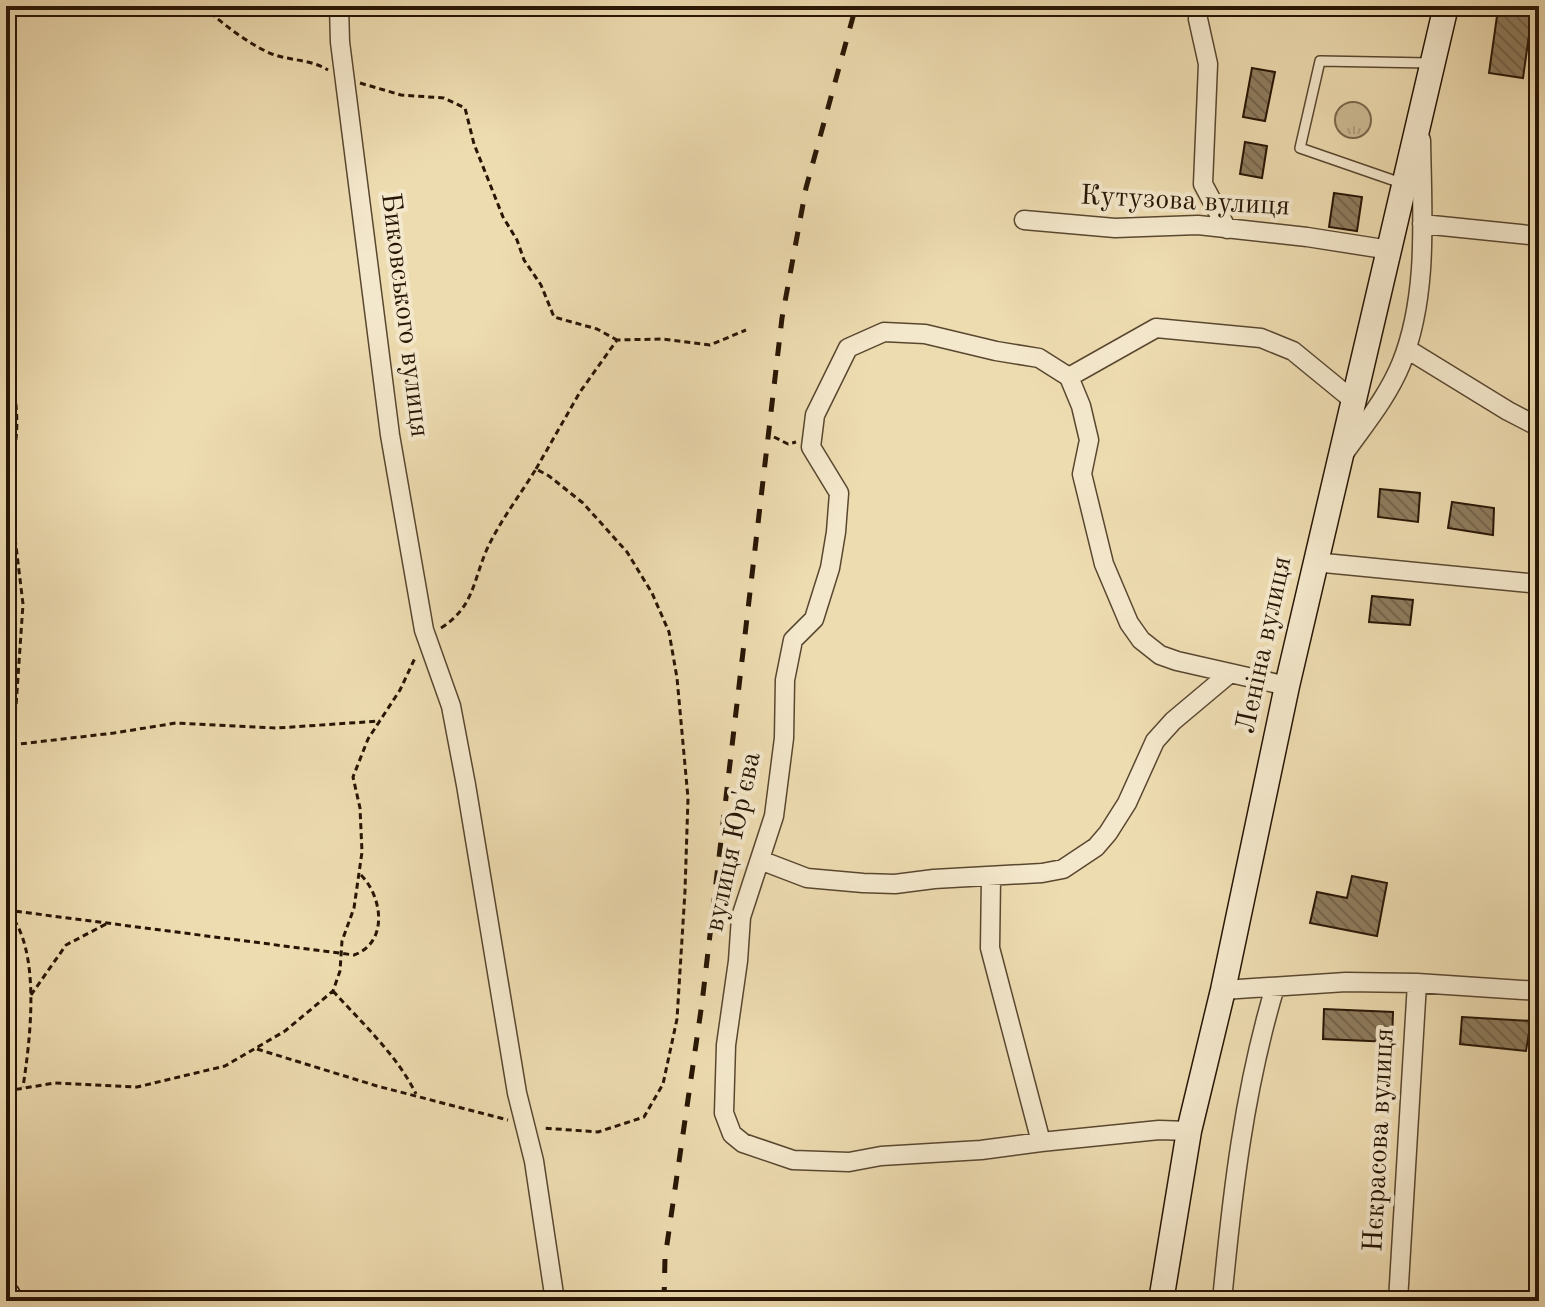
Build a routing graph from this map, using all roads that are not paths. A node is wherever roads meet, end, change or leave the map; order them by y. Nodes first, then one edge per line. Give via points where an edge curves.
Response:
1 (339, 6) edge
2 (1446, 6) edge
3 (1198, 19) dead end
4 (1433, 63) junction
5 (1421, 116) junction
6 (1404, 184) junction
7 (1024, 220) dead end
8 (1422, 224) junction
9 (1227, 229) junction
10 (1539, 236) edge
11 (1390, 250) junction
12 (1407, 349) junction
13 (1069, 377) junction
14 (1354, 401) junction
15 (1539, 427) edge
16 (1339, 460) junction
17 (1314, 562) junction
18 (1539, 584) edge
19 (1229, 674) junction
20 (1287, 686) junction
21 (760, 860) junction
22 (991, 877) junction
23 (1417, 983) junction
24 (1275, 987) junction
25 (1223, 990) junction
26 (1539, 991) edge
27 (1189, 1131) junction
28 (1041, 1142) junction
29 (555, 1301) edge
30 (1161, 1301) edge
31 (1222, 1301) edge
32 (1398, 1301) edge

1 - 29 street, Биковського вулиця via 390,435 424,630 451,706
2 - 4 main road, Леніна вулиця
3 - 9 street via 1208,64 1203,184
4 - 5 main road, Леніна вулиця
4 - 6 lane via 1320,61 1300,148
5 - 6 main road, Леніна вулиця
5 - 8 street
6 - 11 main road, Леніна вулиця
7 - 9 street, Кутузова вулиця
8 - 10 street
8 - 12 street
9 - 11 street, Кутузова вулиця
11 - 14 main road, Леніна вулиця
12 - 15 street
12 - 16 street via 1391,385
13 - 14 street via 1156,328 1261,338 1293,351
13 - 19 street via 1089,440 1082,474 1092,519 1129,623 1160,655
13 - 21 street, вулиця Юр'єва via 1039,358 925,334 884,332 848,348 815,415 811,447 839,493 836,532 814,619 793,640 785,680 782,766
14 - 16 main road, Леніна вулиця
16 - 17 main road, Леніна вулиця
17 - 18 street
17 - 20 main road, Леніна вулиця
19 - 20 street
19 - 22 street via 1155,741 1127,803 1096,847 1063,869
20 - 25 main road, Леніна вулиця
21 - 22 street via 807,878 837,882
21 - 28 street, вулиця Юр'єва via 741,917 726,1045 724,1113 732,1134 761,1150 819,1162
22 - 28 street via 990,948
23 - 24 street
23 - 26 street
23 - 32 street, Нєкрасова вулиця
24 - 25 street
24 - 31 street via 1258,1045 1232,1195
25 - 27 main road, Леніна вулиця
27 - 28 street
27 - 30 main road, Леніна вулиця

